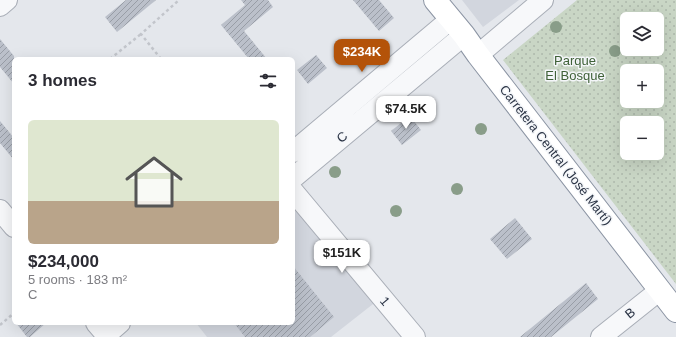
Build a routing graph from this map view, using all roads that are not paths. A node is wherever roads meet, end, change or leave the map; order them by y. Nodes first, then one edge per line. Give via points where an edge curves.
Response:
1 (8, 0) edge
2 (435, 0) edge
3 (543, 0) edge
4 (0, 6) edge
5 (458, 27) junction
6 (478, 55) junction
7 (295, 150) edge
8 (295, 176) edge
9 (295, 192) edge
10 (0, 210) edge
11 (12, 225) edge
12 (660, 290) junction
13 (676, 311) edge
14 (415, 337) edge
15 (601, 337) edge

1 - 4 street
2 - 5 highway, Carretera Central (José Martí)
3 - 6 street
5 - 6 highway, Carretera Central (José Martí)
5 - 7 street, C
5 - 8 street, C
6 - 12 highway, Carretera Central (José Martí)
9 - 14 street, 1
10 - 11 street
12 - 13 highway, Carretera Central (José Martí)
12 - 15 street, B

